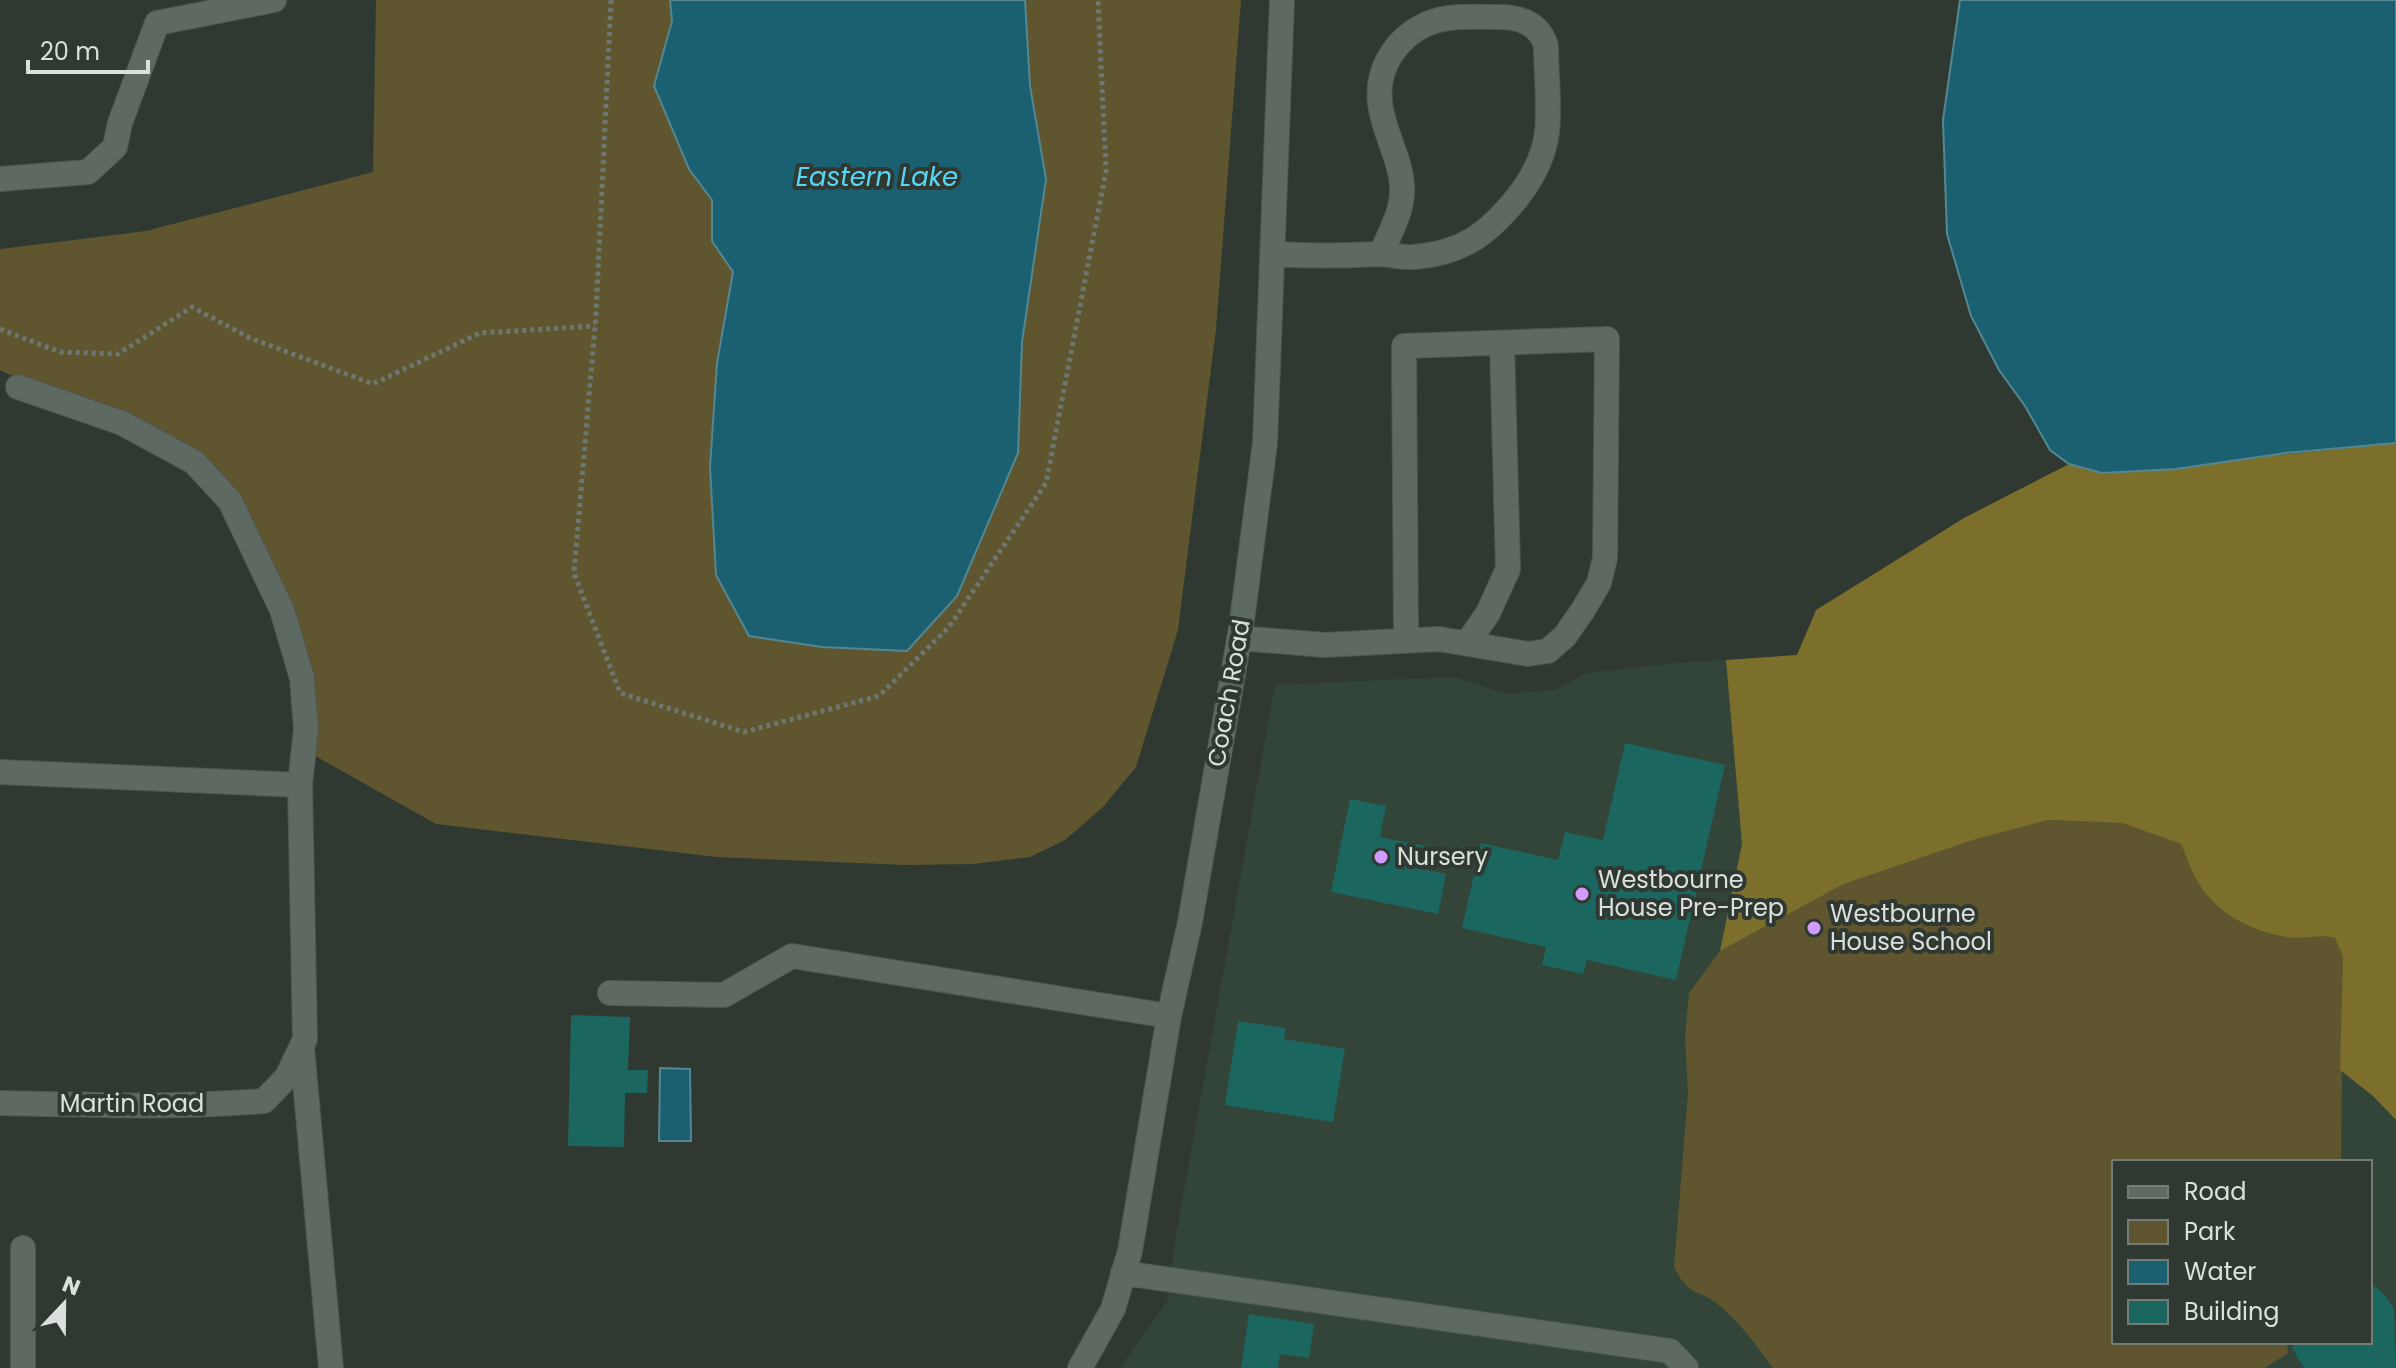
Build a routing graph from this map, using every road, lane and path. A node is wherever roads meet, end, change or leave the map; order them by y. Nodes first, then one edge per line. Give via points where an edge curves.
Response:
1 (274, 0) edge
2 (611, 0) edge
3 (1098, 0) edge
4 (1282, 0) edge
5 (0, 179) edge
6 (1273, 254) junction
7 (1381, 254) junction
8 (595, 326) junction
9 (0, 329) edge
10 (1502, 343) junction
11 (18, 387) dead end
12 (1239, 638) junction
13 (1406, 640) junction
14 (1468, 642) junction
15 (0, 772) edge
16 (300, 785) junction
17 (610, 993) dead end
18 (1169, 1016) junction
19 (302, 1047) junction
20 (0, 1103) edge
21 (23, 1248) dead end
22 (1123, 1273) junction
23 (23, 1368) edge
24 (331, 1368) edge
25 (1080, 1368) edge
26 (1686, 1368) edge

1 - 5 street via 157,23 115,147 88,172
2 - 8 path
3 - 8 path via 1106,171 1046,483 949,627 879,696 744,732 620,693 574,573
4 - 6 street, Coach Road
6 - 7 street
6 - 12 street, Coach Road via 1265,443
7 - 7 street via 1447,252 1477,239 1524,190 1541,159 1547,132 1546,46 1530,24 1514,17 1448,18 1418,27 1388,58 1379,102 1402,184 1401,209
8 - 9 path via 480,333 373,384 250,338 192,307 118,354 60,352
10 - 13 street via 1404,346
10 - 14 street via 1508,569
10 - 14 street via 1607,339 1605,558 1599,583 1583,610 1548,651 1528,654
11 - 16 street via 122,423 194,462 230,501 282,610 302,678 306,729
12 - 13 street via 1325,645
12 - 18 street, Coach Road
13 - 14 street
15 - 16 street
16 - 19 street
17 - 18 street via 724,995 792,956
18 - 22 street, Coach Road
19 - 20 street, Martin Road via 287,1077 264,1101
19 - 24 street
21 - 23 street
22 - 25 street, Coach Road via 1113,1309
22 - 26 street via 1670,1351

